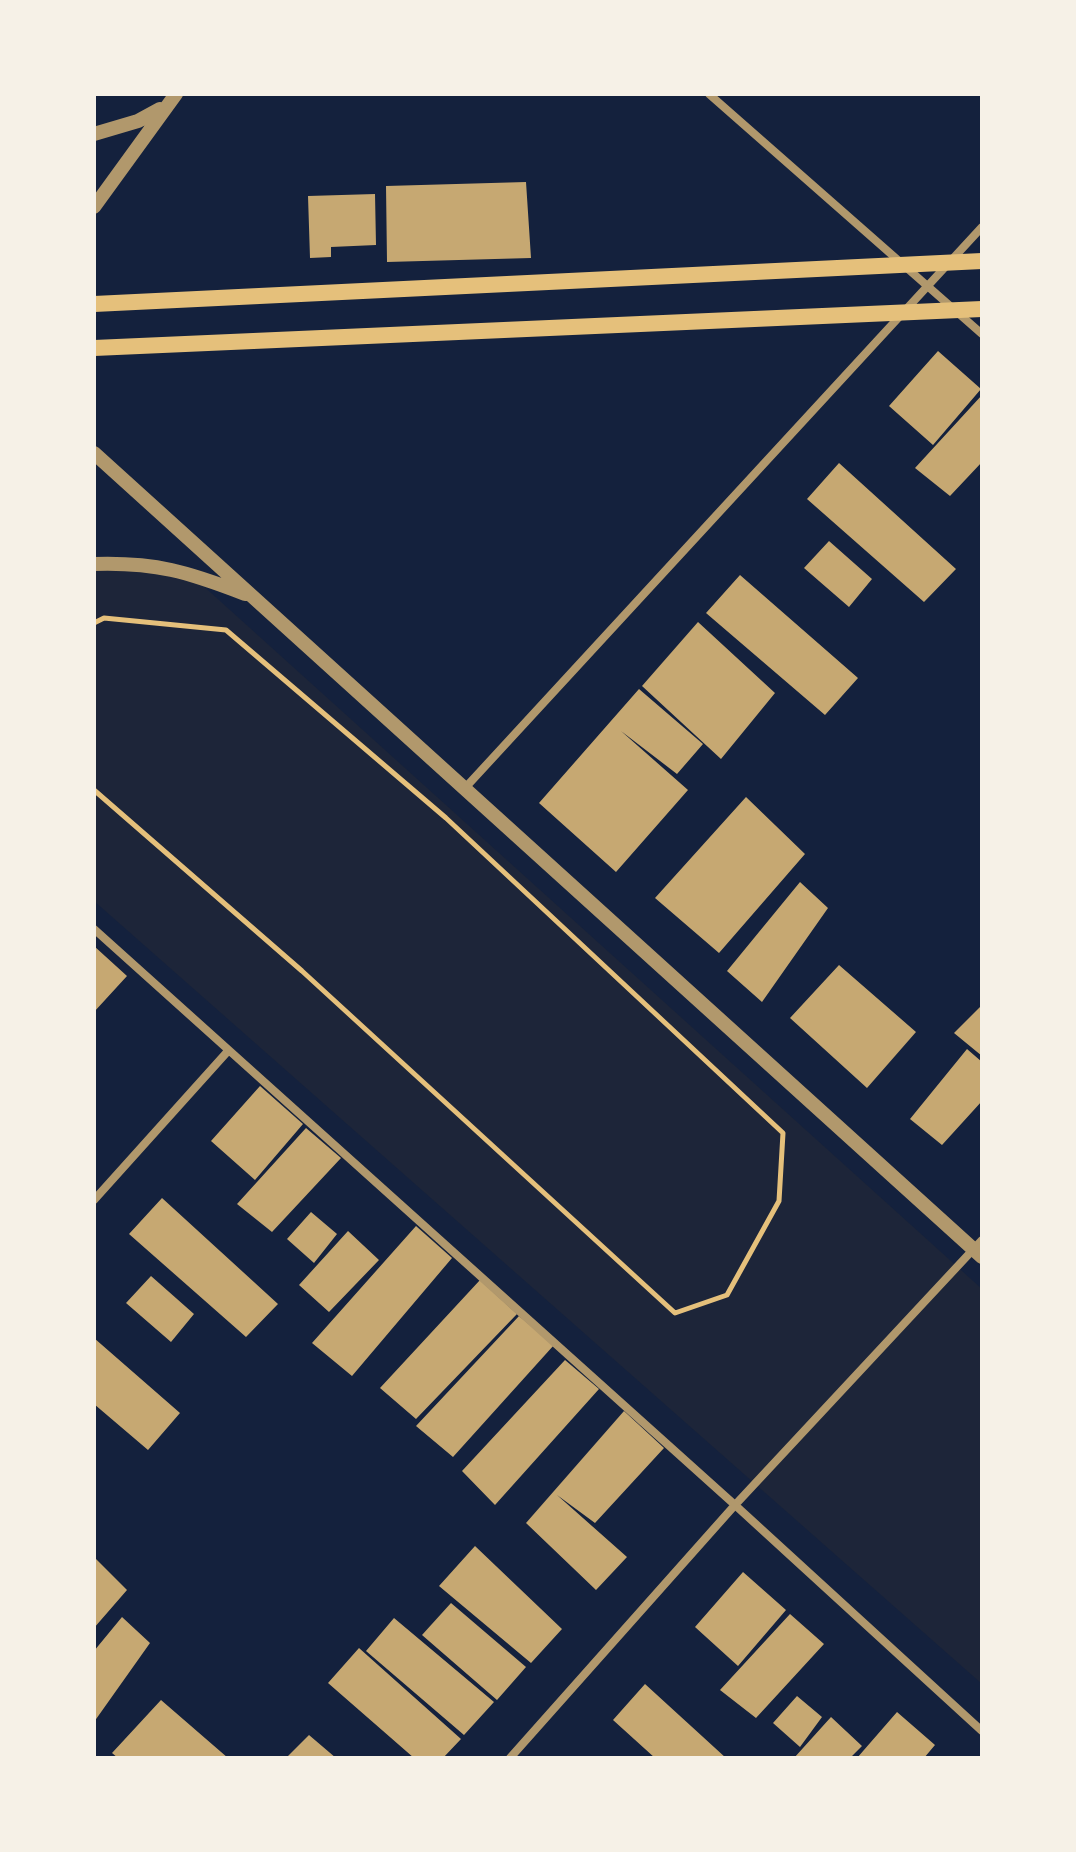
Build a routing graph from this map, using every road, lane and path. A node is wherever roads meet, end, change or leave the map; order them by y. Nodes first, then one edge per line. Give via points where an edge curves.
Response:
1 (709, 94) edge
2 (172, 99) edge
3 (94, 134) edge
4 (94, 207) edge
5 (982, 227) edge
6 (982, 261) edge
7 (949, 263) junction
8 (903, 265) junction
9 (928, 286) junction
10 (94, 304) edge
11 (982, 309) edge
12 (954, 310) junction
13 (904, 312) junction
14 (982, 334) edge
15 (94, 348) edge
16 (94, 453) edge
17 (94, 564) edge
18 (255, 599) junction
19 (94, 623) edge
20 (465, 788) junction
21 (94, 790) edge
22 (94, 929) edge
23 (228, 1051) junction
24 (94, 1200) edge
25 (979, 1249) edge
26 (735, 1505) junction
27 (982, 1731) edge
28 (510, 1758) edge

1 - 8 street
2 - 3 street via 138,121
2 - 4 street
5 - 7 street
6 - 7 main road
7 - 8 main road
7 - 9 street
8 - 9 street
8 - 10 main road
9 - 12 street
9 - 13 street
11 - 12 main road
12 - 13 main road
12 - 14 street
13 - 15 main road
13 - 20 street
16 - 18 street
17 - 18 street via 158,565
18 - 20 street
19 - 21 path via 104,618 226,630 446,818 783,1133 779,1201 727,1295 675,1313 302,971
20 - 25 street
22 - 23 street
23 - 24 street
23 - 26 street
25 - 26 street
26 - 27 street
26 - 28 street

